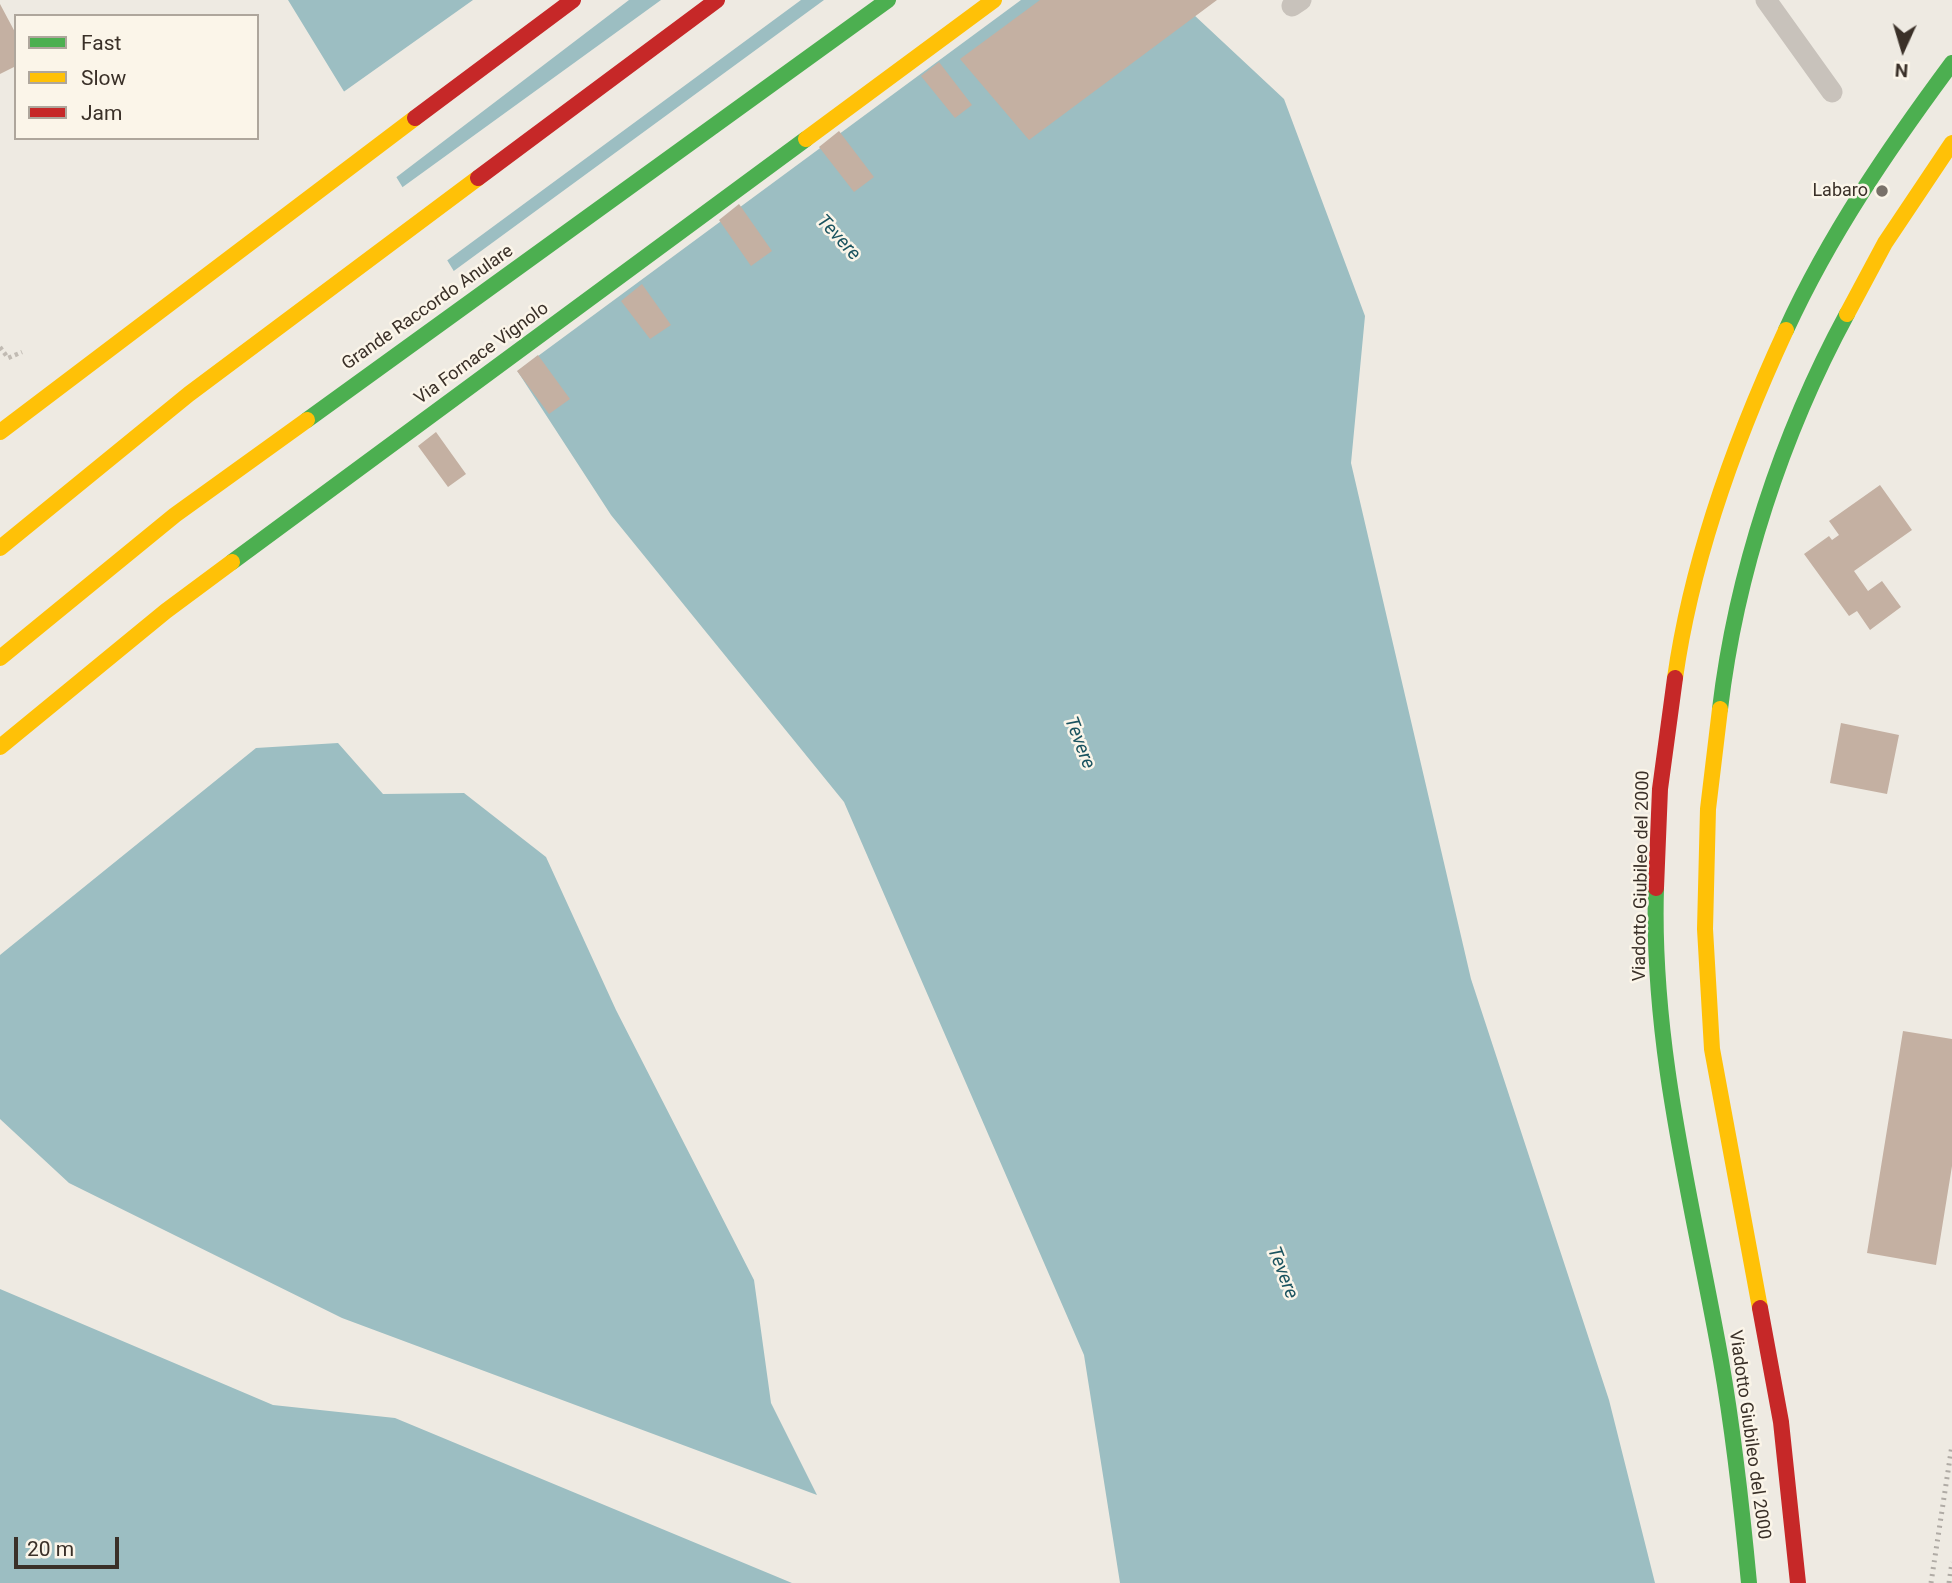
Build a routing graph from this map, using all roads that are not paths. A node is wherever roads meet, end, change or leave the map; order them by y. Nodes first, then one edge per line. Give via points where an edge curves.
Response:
1 (573, 0) edge
2 (717, 0) edge
3 (888, 0) edge
4 (993, 0) edge
5 (1766, 0) edge
6 (1952, 63) edge
7 (1832, 92) dead end
8 (1952, 142) edge
9 (0, 432) edge
10 (0, 548) edge
11 (0, 658) edge
12 (0, 747) edge
13 (1749, 1583) edge
14 (1798, 1583) edge

1 - 9 main road
2 - 10 main road via 298,312
3 - 11 main road, Grande Raccordo Anulare via 125,552
4 - 12 main road, Via Fornace Vignolo via 166,611
5 - 7 lane
6 - 13 main road, Viadotto Giubileo del 2000 via 1857,195 1771,358 1712,517 1672,691 1657,887 1663,1050 1730,1413
8 - 14 main road, Viadotto Giubileo del 2000 via 1855,295 1777,468 1739,597 1711,767 1703,869 1711,1038 1781,1422

